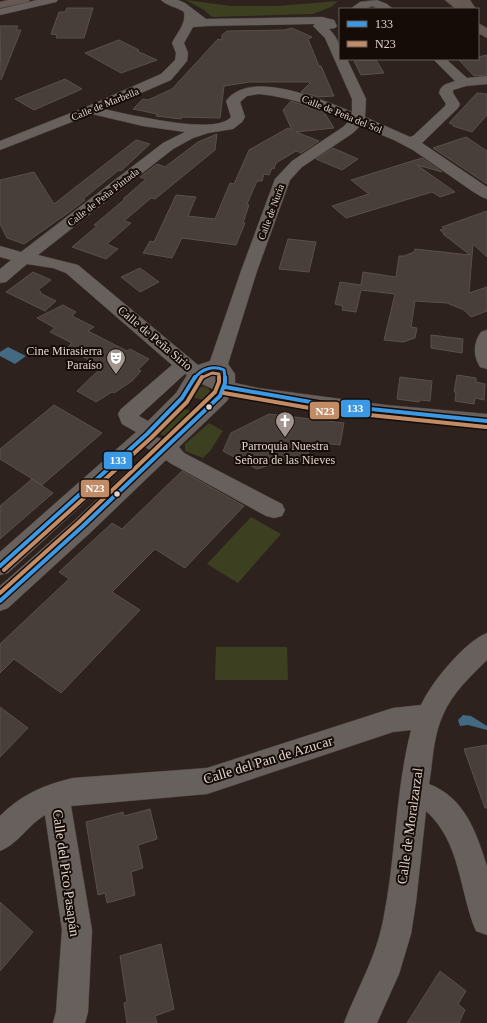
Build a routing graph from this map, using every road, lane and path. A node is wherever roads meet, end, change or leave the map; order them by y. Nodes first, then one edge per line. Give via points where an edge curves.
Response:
1 (8, 0) edge
2 (24, 0) edge
3 (52, 0) edge
4 (167, 0) edge
5 (440, 0) edge
6 (451, 0) edge
7 (0, 2) edge
8 (358, 8) edge
9 (386, 8) edge
10 (452, 8) edge
11 (463, 8) edge
12 (0, 12) edge
13 (189, 12) junction
14 (332, 21) edge
15 (481, 22) edge
16 (190, 24) junction
17 (207, 24) junction
18 (487, 34) edge
19 (180, 38) junction
20 (339, 41) edge
21 (346, 60) edge
22 (440, 60) edge
23 (487, 80) edge
24 (464, 82) junction
25 (91, 110) junction
26 (358, 119) junction
27 (213, 128) junction
28 (408, 142) junction
29 (0, 146) edge
30 (487, 194) edge
31 (0, 251) edge
32 (24, 258) junction
33 (0, 278) edge
34 (487, 336) edge
35 (487, 363) edge
36 (218, 367) junction
37 (191, 370) junction
38 (225, 387) junction
39 (178, 403) junction
40 (201, 415) junction
41 (487, 420) edge
42 (148, 432) junction
43 (166, 448) junction
44 (274, 510) dead end
45 (0, 566) edge
46 (0, 601) edge
47 (487, 644) edge
48 (428, 718) junction
49 (413, 793) junction
50 (54, 796) junction
51 (0, 838) edge
52 (487, 920) edge
53 (69, 1023) edge
54 (360, 1023) edge

1 - 7 highway
2 - 7 highway
3 - 12 street
4 - 13 street via 182,5
5 - 10 main road
6 - 11 main road
8 - 9 street via 374,2 381,3
13 - 16 street
13 - 17 street
14 - 17 street
14 - 20 street
15 - 18 main road
16 - 17 street
16 - 19 street
17 - 19 street
19 - 25 street, Calle de Marbella via 178,43 182,53 181,61 166,77
21 - 26 street via 359,99
22 - 24 street
23 - 24 street
24 - 28 street via 445,90 454,104 417,140
25 - 27 street, Calle de Peña del Sol via 172,127
25 - 29 street, Calle de Marbella
26 - 27 street, Calle de Peña del Sol via 292,95 252,90 234,98 238,116 234,122
26 - 28 street, Calle de Peña del Sol
26 - 36 street, Calle de Nuria via 348,130 296,164 283,179 249,271
27 - 32 street, Calle de Peña Pintada via 188,135 168,146
28 - 30 street, Calle de Peña del Sol
31 - 32 street, Calle de Peña Sirio
32 - 33 street, Calle de Peña Pintada
32 - 37 street, Calle de Peña Sirio via 55,263 72,269
34 - 35 street via 484,355
36 - 37 street
36 - 38 street via 226,378
37 - 38 street, Calle de Peña Sirio
37 - 39 street via 191,386
37 - 42 street via 176,371 128,414 129,419
38 - 40 street via 220,396
38 - 41 street, Calle de Peña Sirio via 250,394 386,412
39 - 40 street via 196,407
39 - 42 street
40 - 43 street
42 - 43 street via 152,444
42 - 45 street
43 - 44 street via 177,458
43 - 46 street
47 - 48 street, Calle de Moralzarzal via 447,686 435,702
48 - 49 street, Calle de Moralzarzal
48 - 50 street, Calle del Pan de Azucar via 393,720 207,781 73,792
49 - 52 street via 434,800 444,809 459,832 467,849
49 - 54 street, Calle de Moralzarzal via 398,922 376,993
50 - 51 street, Calle del Pan de Azucar via 40,801 21,814
50 - 53 street, Calle del Pico Pasapán via 59,811 77,930 72,1012

